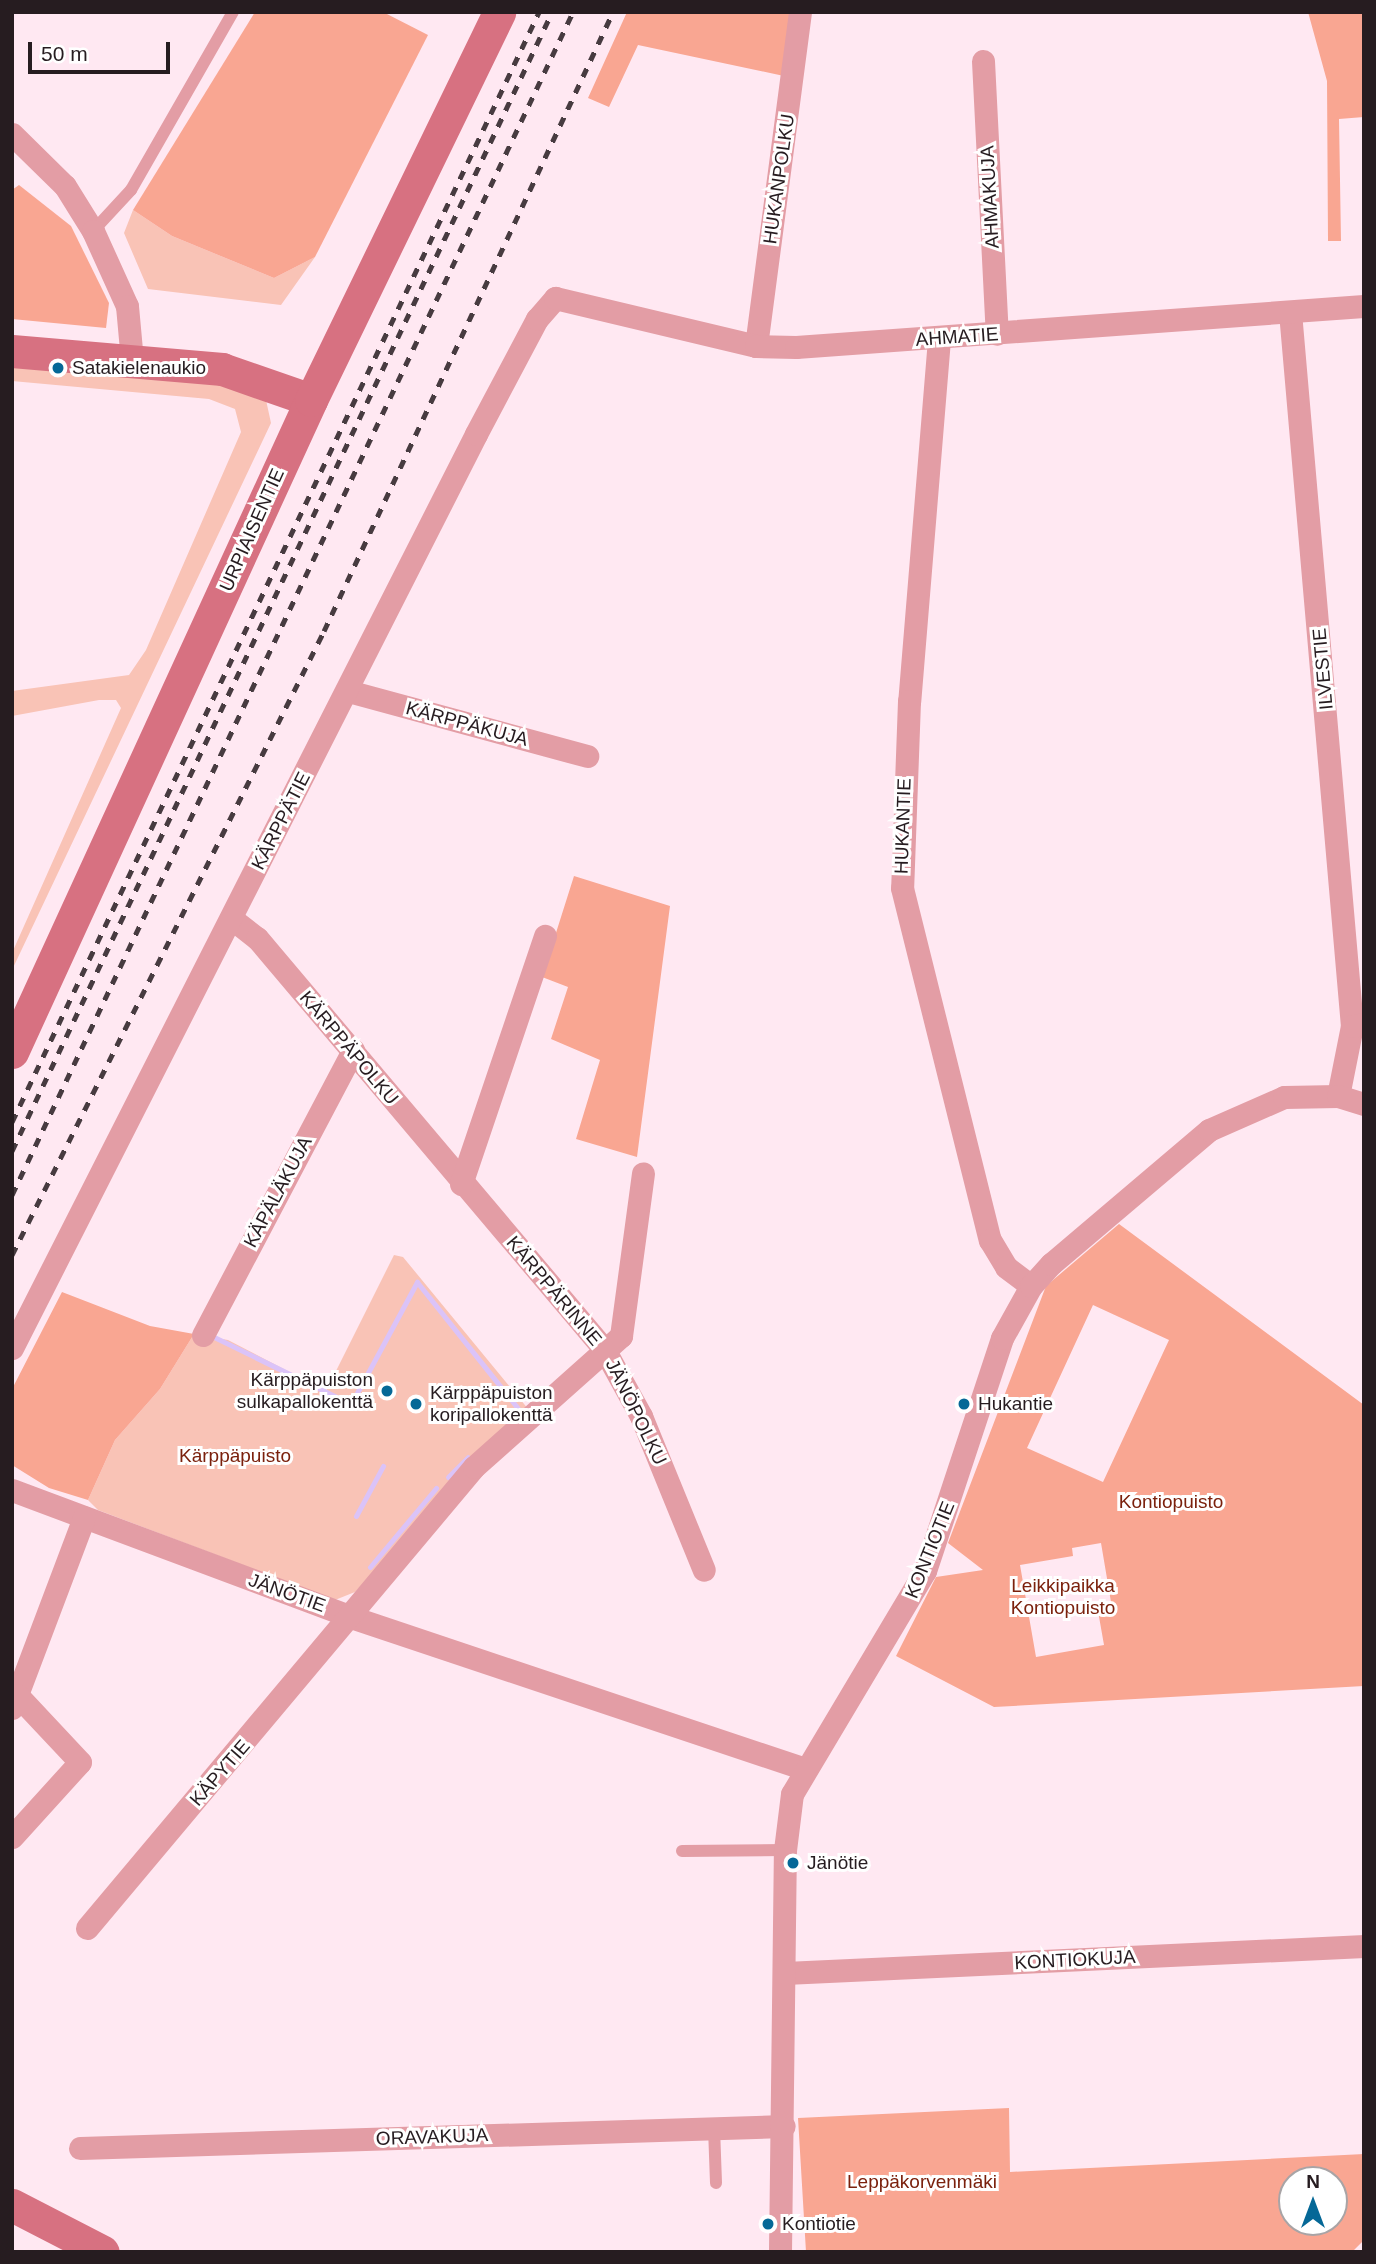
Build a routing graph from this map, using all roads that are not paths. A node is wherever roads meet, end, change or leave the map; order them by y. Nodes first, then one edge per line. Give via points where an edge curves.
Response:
1 (233, 12) edge
2 (499, 12) edge
3 (800, 12) edge
4 (983, 61) dead end
5 (12, 134) edge
6 (93, 231) junction
7 (555, 298) joint
8 (1364, 306) edge
9 (1290, 312) junction
10 (997, 334) junction
11 (939, 339) junction
12 (756, 346) junction
13 (12, 351) edge
14 (132, 361) junction
15 (311, 400) junction
16 (348, 691) junction
17 (587, 756) dead end
18 (231, 918) junction
19 (545, 936) dead end
20 (1358, 1025) edge
21 (352, 1050) junction
22 (12, 1052) edge
23 (1338, 1096) junction
24 (1364, 1104) edge
25 (643, 1174) dead end
26 (461, 1184) junction
27 (1031, 1286) junction
28 (203, 1335) dead end
29 (12, 1348) edge
30 (604, 1349) junction
31 (12, 1490) edge
32 (84, 1517) junction
33 (704, 1570) dead end
34 (351, 1617) junction
35 (15, 1701) edge
36 (804, 1769) junction
37 (12, 1837) edge
38 (785, 1850) junction
39 (682, 1851) dead end
40 (87, 1928) dead end
41 (1364, 1946) edge
42 (785, 1973) junction
43 (784, 2126) junction
44 (714, 2128) junction
45 (80, 2148) dead end
46 (716, 2183) dead end
47 (19, 2209) edge
48 (103, 2252) edge
49 (780, 2252) edge

1 - 6 lane via 138,180
2 - 15 main road, URPIAISENTIE
3 - 12 street, HUKANPOLKU
4 - 10 street, AHMAKUJA
5 - 6 street via 65,186
6 - 14 street via 127,306
7 - 12 street, AHMATIE
7 - 16 street, KÄRPPÄTIE via 496,396
8 - 9 street, AHMATIE
9 - 10 street, AHMATIE
9 - 20 street, ILVESTIE
10 - 11 street, AHMATIE
11 - 12 street, AHMATIE
11 - 27 street, HUKANTIE via 909,701 902,888 990,1240 1006,1267
13 - 14 main road
14 - 15 main road via 251,376
15 - 22 main road, URPIAISENTIE
16 - 17 street, KÄRPPÄKUJA
16 - 18 street, KÄRPPÄTIE
18 - 21 street, KÄRPPÄPOLKU via 257,939
18 - 29 street, KÄRPPÄTIE
19 - 26 street
20 - 23 street
21 - 26 street, KÄRPPÄPOLKU
21 - 28 street, KÄPÄLÄKUJA
23 - 24 street
23 - 27 street, KONTIOTIE via 1284,1097 1209,1130
25 - 30 street, JÄNÖPOLKU via 621,1336
26 - 30 street, KÄRPPÄRINNE
27 - 36 street, KONTIOTIE via 1002,1338 925,1571 877,1659
30 - 33 street, JÄNÖPOLKU via 641,1416
30 - 34 street, KÄRPPÄRINNE via 474,1467
31 - 32 street, JÄNÖTIE
32 - 34 street, JÄNÖTIE
32 - 35 street
34 - 36 street, JÄNÖTIE
34 - 40 street, KÄPYTIE
35 - 37 street via 80,1762
36 - 38 street, KONTIOTIE via 792,1794
38 - 39 lane
38 - 42 street, KONTIOTIE
41 - 42 street, KONTIOKUJA
42 - 43 street, KONTIOTIE
43 - 44 street, ORAVAKUJA
43 - 49 street, KONTIOTIE
44 - 45 street, ORAVAKUJA
44 - 46 lane
47 - 48 main road

